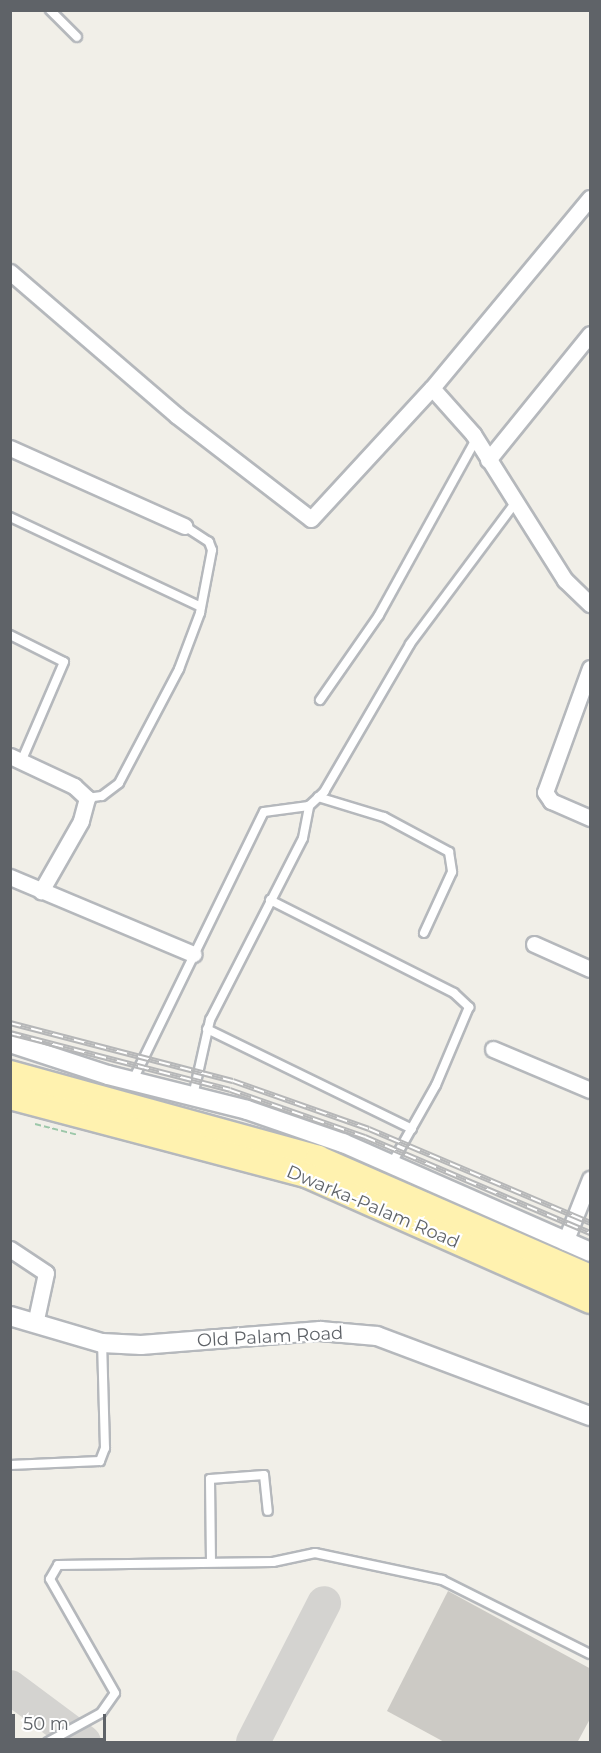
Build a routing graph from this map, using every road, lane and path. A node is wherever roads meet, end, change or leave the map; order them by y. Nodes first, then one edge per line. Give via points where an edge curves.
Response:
1 (50, 10) edge
2 (77, 37) dead end
3 (591, 198) edge
4 (10, 272) edge
5 (591, 334) edge
6 (432, 388) junction
7 (476, 439) junction
8 (10, 448) edge
9 (488, 460) junction
10 (515, 503) junction
11 (10, 517) edge
12 (184, 526) joint
13 (591, 604) edge
14 (201, 607) junction
15 (10, 635) edge
16 (591, 668) edge
17 (320, 700) dead end
18 (584, 708) edge
19 (16, 759) edge
20 (318, 797) junction
21 (87, 798) junction
22 (309, 806) junction
23 (591, 818) edge
24 (10, 877) edge
25 (41, 891) junction
26 (270, 900) junction
27 (424, 933) dead end
28 (534, 944) dead end
29 (193, 954) junction
30 (591, 969) edge
31 (207, 1029) junction
32 (10, 1043) edge
33 (492, 1049) dead end
34 (10, 1073) edge
35 (133, 1081) junction
36 (591, 1090) edge
37 (10, 1096) edge
38 (193, 1096) junction
39 (30, 1122) dead end
40 (412, 1129) junction
41 (82, 1136) dead end
42 (392, 1163) junction
43 (591, 1179) edge
44 (565, 1242) junction
45 (10, 1249) edge
46 (591, 1252) edge
47 (591, 1277) edge
48 (591, 1301) edge
49 (10, 1316) edge
50 (35, 1324) junction
51 (102, 1343) junction
52 (591, 1416) edge
53 (10, 1465) edge
54 (268, 1511) dead end
55 (211, 1563) junction
56 (591, 1654) edge
57 (48, 1743) edge

1 - 2 lane
3 - 6 street
4 - 6 street via 306,518 320,516
5 - 9 street
6 - 7 street
7 - 9 street
7 - 17 lane via 379,615
8 - 12 street
9 - 10 street
10 - 13 street via 565,580
10 - 20 lane via 410,644
11 - 14 lane
12 - 14 lane via 209,542 212,550
14 - 21 lane via 179,669 119,783 102,796
15 - 19 lane via 64,662
16 - 18 street
18 - 23 street via 545,792 551,801
19 - 21 street via 74,786
20 - 22 lane
20 - 27 lane via 384,818 449,852 452,872
21 - 25 street via 81,821
22 - 26 lane via 303,838
22 - 29 lane via 264,812
24 - 25 street
25 - 29 street
26 - 31 lane
26 - 40 lane via 466,1001 469,1016
28 - 30 street
29 - 35 lane
31 - 38 lane
31 - 40 lane
32 - 35 street
33 - 36 street
34 - 47 main road, Dwarka-Palam Road via 318,1158
35 - 38 street
37 - 48 main road, Dwarka-Palam Road via 109,1125 217,1148 308,1176
38 - 42 street
39 - 41 path
40 - 42 lane
42 - 44 street
43 - 44 street
44 - 46 street
45 - 50 street via 46,1273
49 - 50 street, Old Palam Road
50 - 51 street, Old Palam Road
51 - 52 street, Old Palam Road via 350,1332 420,1348
51 - 53 lane via 105,1448 100,1461
54 - 55 lane via 264,1475 210,1479
55 - 56 lane via 273,1562 315,1553 442,1580
55 - 57 lane via 58,1565 50,1570 50,1579 115,1693 101,1713

